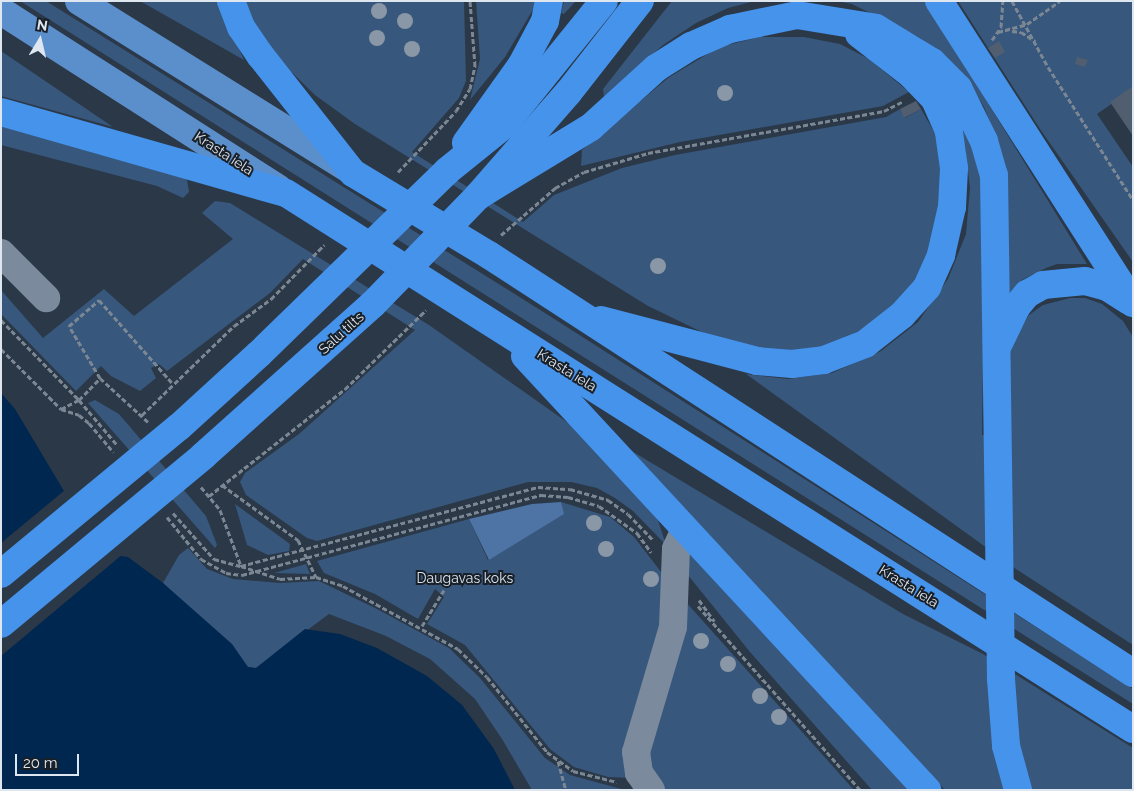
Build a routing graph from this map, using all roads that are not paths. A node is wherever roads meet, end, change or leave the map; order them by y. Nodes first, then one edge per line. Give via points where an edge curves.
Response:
1 (79, 1) edge
2 (231, 1) edge
3 (549, 1) edge
4 (604, 1) edge
5 (640, 1) edge
6 (939, 1) edge
7 (1, 10) edge
8 (839, 21) junction
9 (1, 112) edge
10 (447, 171) junction
11 (353, 172) junction
12 (286, 193) junction
13 (478, 196) junction
14 (1, 253) edge
15 (46, 298) dead end
16 (1133, 303) edge
17 (582, 315) junction
18 (501, 329) junction
19 (995, 352) junction
20 (685, 530) junction
21 (1, 574) edge
22 (1, 624) edge
23 (1133, 674) edge
24 (1133, 729) edge
25 (649, 788) edge
26 (927, 790) edge
27 (1018, 790) edge

1 - 11 main road
2 - 11 highway via 241,27 260,55
3 - 10 highway via 545,21 521,66
4 - 10 highway via 504,125
5 - 13 highway, Salu tilts via 568,93
6 - 16 highway
7 - 12 main road, Krasta iela
8 - 13 highway via 797,16 730,29 691,46 656,68 591,126
8 - 17 highway via 884,51 912,75 934,98 949,131 954,168 952,207 941,255 927,286 902,316 865,344 824,360 792,364 757,361
8 - 19 highway via 876,28 932,62 958,88 984,141 994,174
9 - 12 highway
10 - 21 highway via 336,280
11 - 17 highway
12 - 18 highway, Krasta iela
13 - 22 highway, Salu tilts via 373,304 203,456
14 - 15 street
16 - 19 highway via 1107,287 1085,280 1043,285 1027,294 1017,306
17 - 23 highway
18 - 20 highway
18 - 24 highway, Krasta iela
19 - 27 highway via 1004,728
20 - 25 street via 676,549 673,627 636,752 639,773
20 - 26 highway

